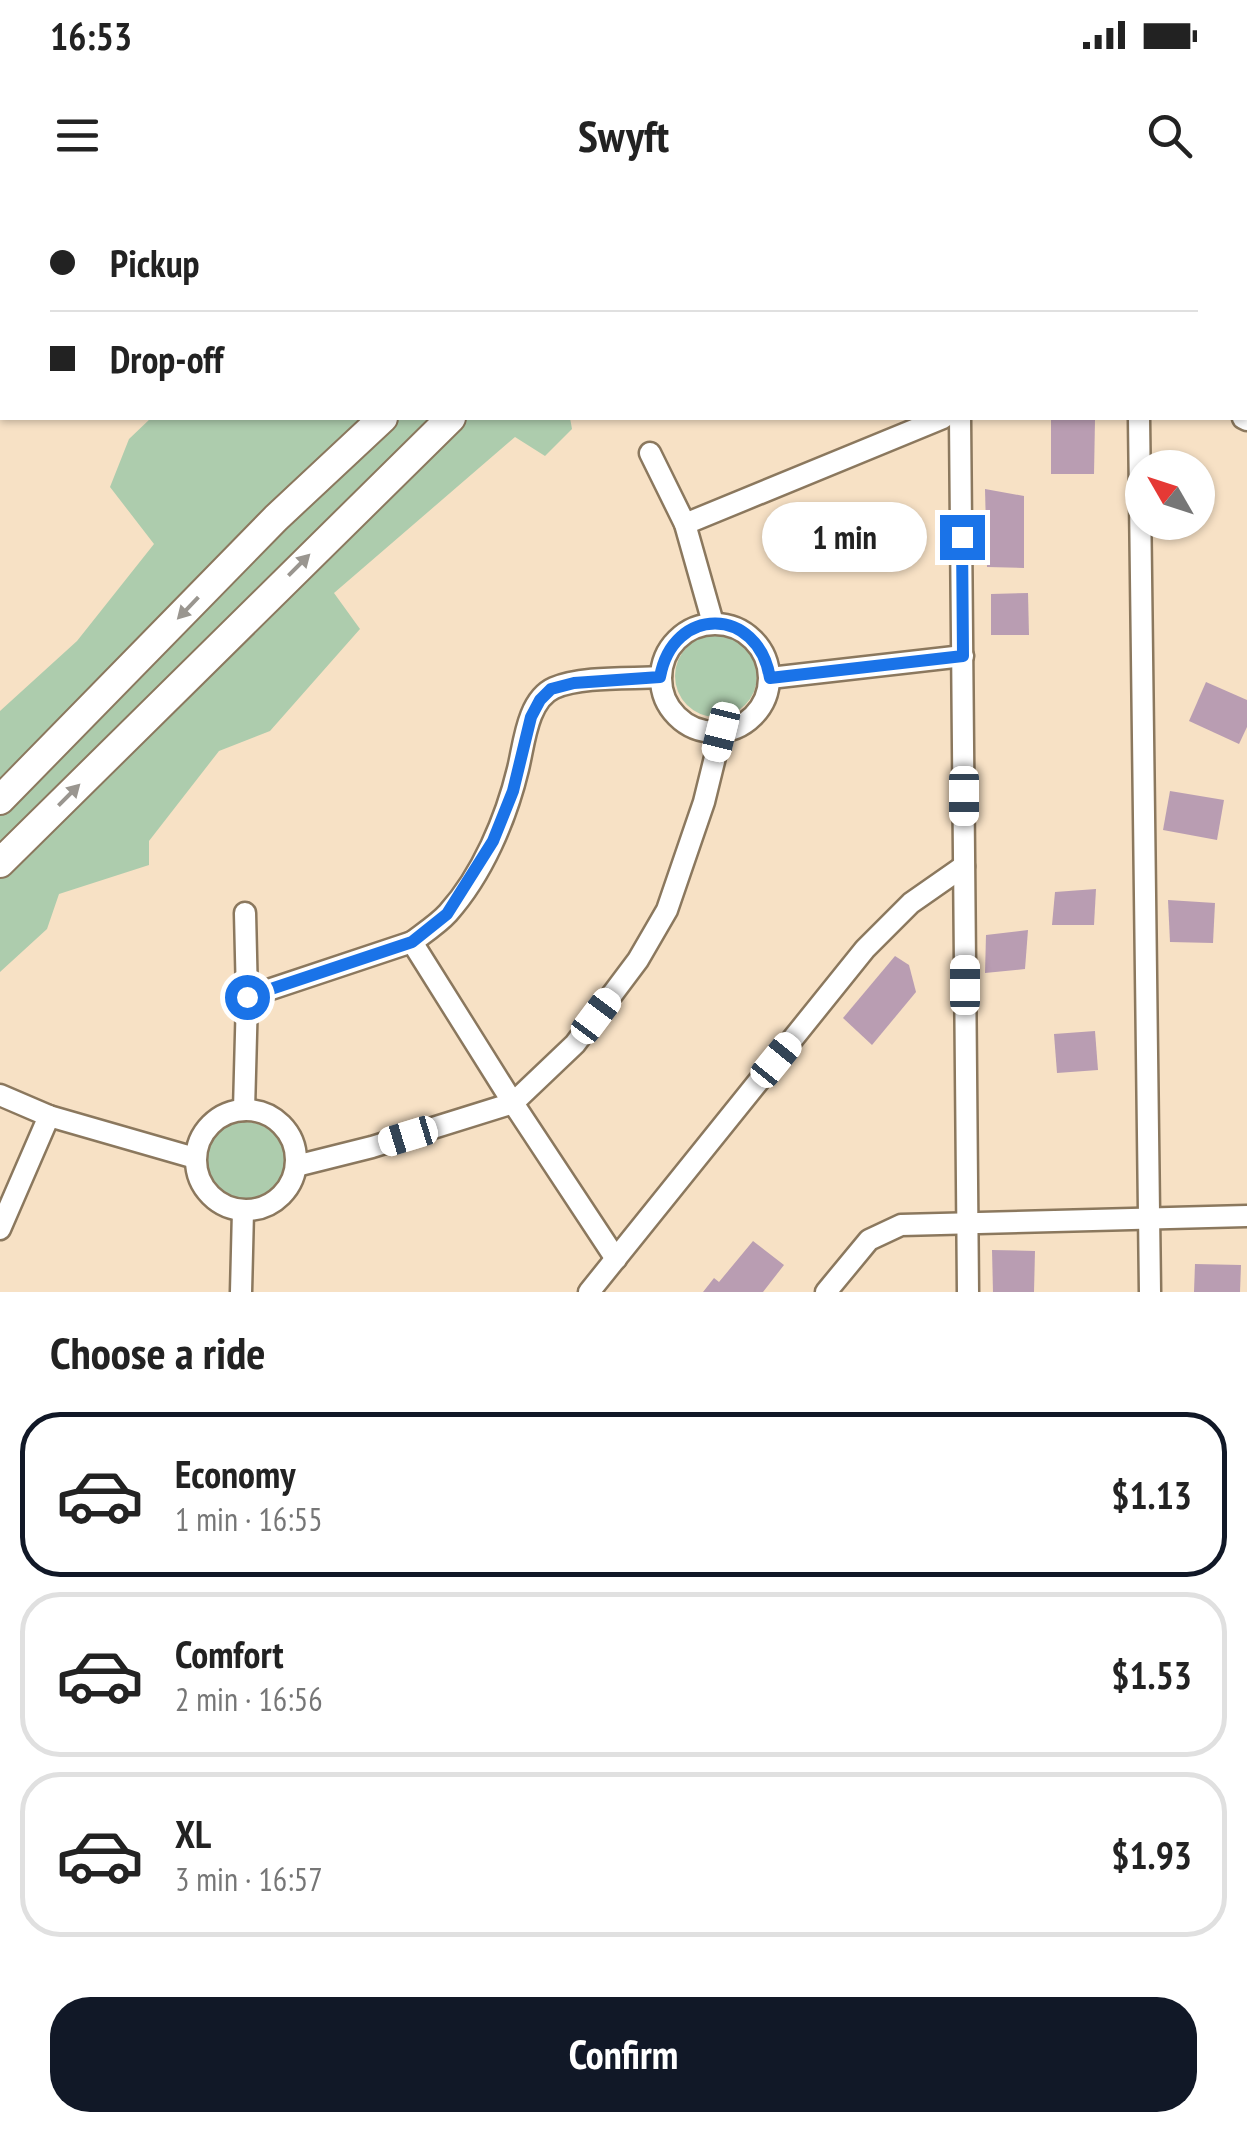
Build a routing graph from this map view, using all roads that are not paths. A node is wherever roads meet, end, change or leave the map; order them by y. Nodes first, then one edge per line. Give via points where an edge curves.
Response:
1 (381, 420) edge
2 (448, 420) edge
3 (938, 420) edge
4 (960, 420) edge
5 (1139, 420) edge
6 (650, 453) dead end
7 (685, 524) junction
8 (712, 623) junction
9 (963, 656) junction
10 (660, 677) junction
11 (770, 678) junction
12 (721, 732) junction
13 (0, 800) edge
14 (0, 864) edge
15 (964, 866) junction
16 (245, 913) dead end
17 (412, 942) junction
18 (247, 997) junction
19 (0, 1095) edge
20 (512, 1103) junction
21 (244, 1110) junction
22 (49, 1116) junction
23 (196, 1158) junction
24 (296, 1166) junction
25 (243, 1211) junction
26 (1247, 1216) edge
27 (1149, 1218) junction
28 (967, 1223) junction
29 (0, 1229) edge
30 (616, 1258) junction
31 (589, 1291) edge
32 (242, 1292) edge
33 (826, 1292) edge
34 (968, 1292) edge
35 (1150, 1292) edge

1 -> 13 main road
14 -> 2 main road
3 - 7 street
4 - 9 street
5 - 27 street
6 - 7 street
7 - 8 street
8 - 10 street via 682,634
8 - 11 street via 746,632 759,644
9 - 11 street
9 - 15 street
10 - 12 street via 672,712 703,731
10 - 17 street via 574,683 540,700 493,841 447,914
11 - 12 street via 761,708
12 - 20 street via 667,910 575,1044
15 - 28 street
15 - 30 street via 911,903 865,949
16 - 18 street
17 - 18 street
17 - 20 street
18 - 21 street
19 - 22 street
20 - 24 street
20 - 30 street
21 - 23 street via 206,1130
21 - 24 street via 277,1120 295,1149
22 - 23 street
22 - 29 street
23 - 25 street via 203,1188 227,1208
24 - 25 street via 284,1194
25 - 32 street
26 - 27 street
27 - 28 street
27 - 35 street
28 - 33 street via 901,1225 879,1234
28 - 34 street
30 - 31 street

